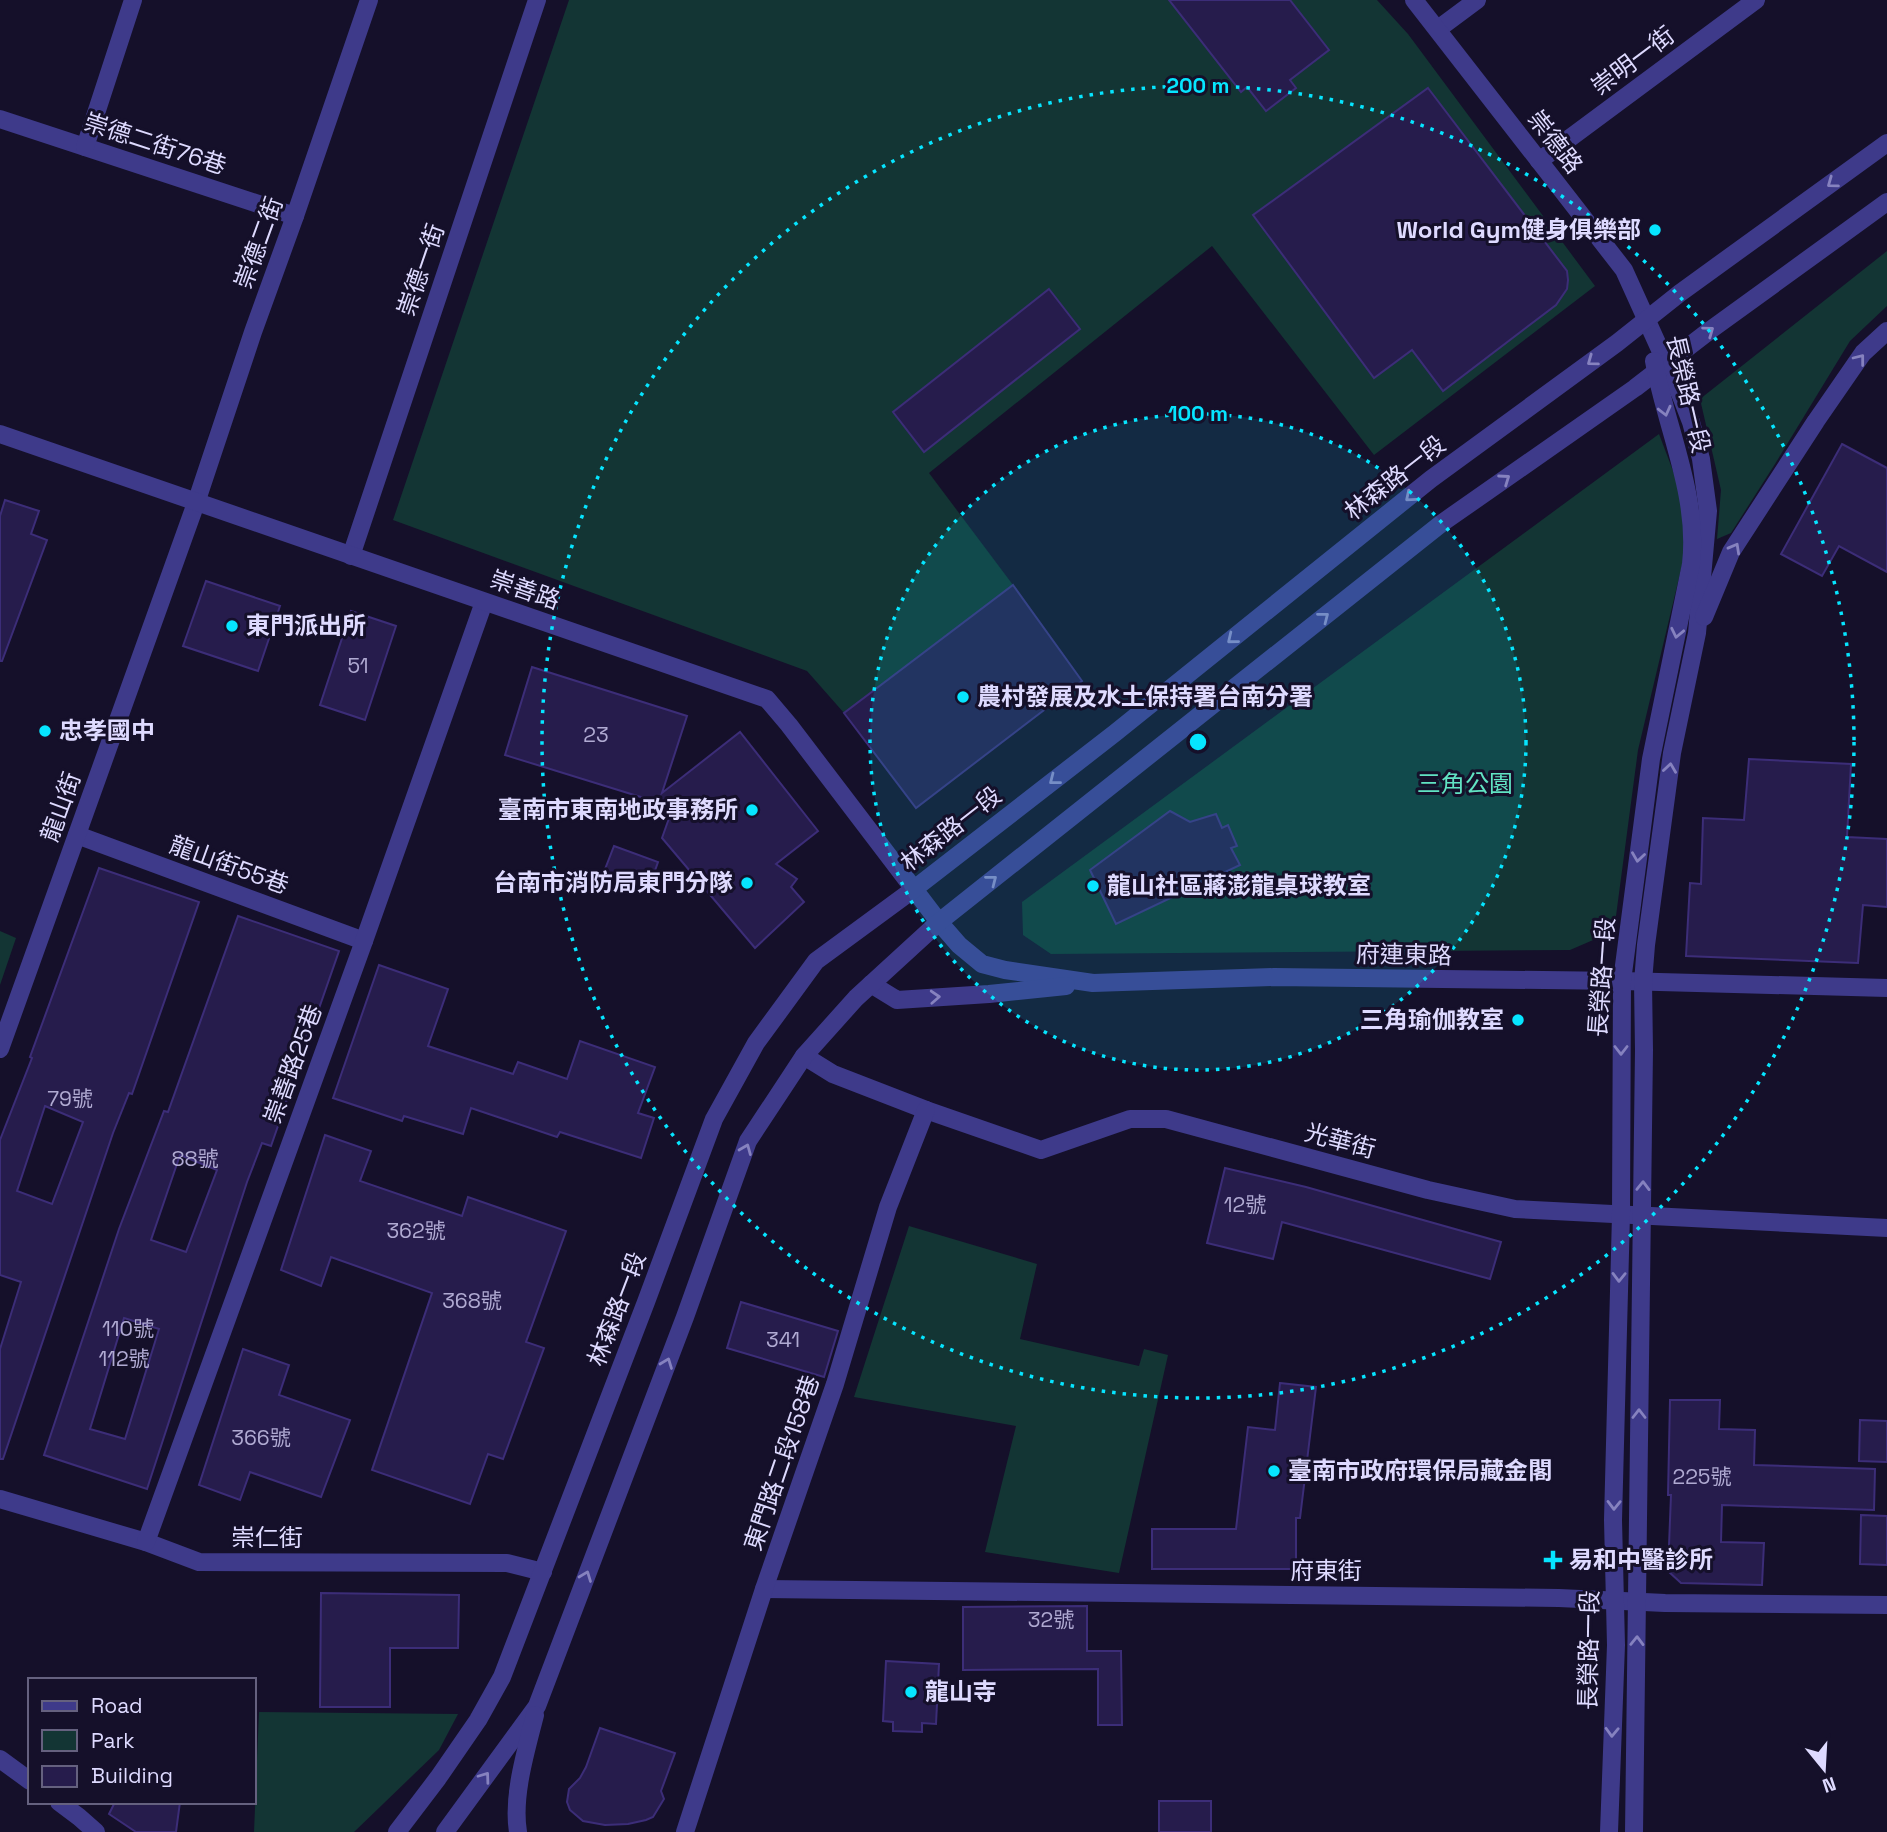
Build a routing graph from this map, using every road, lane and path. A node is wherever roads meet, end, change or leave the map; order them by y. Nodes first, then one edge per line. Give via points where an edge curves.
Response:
1 (133, 0) edge
2 (369, 0) edge
3 (537, 0) edge
4 (1414, 0) edge
5 (1477, 0) edge
6 (1756, 0) edge
7 (1438, 29) junction
8 (0, 119) edge
9 (1887, 143) edge
10 (85, 147) junction
11 (1539, 161) junction
12 (1887, 202) edge
13 (295, 216) junction
14 (1647, 320) junction
15 (1887, 331) edge
16 (1661, 367) junction
17 (0, 435) edge
18 (196, 503) junction
19 (351, 556) junction
20 (484, 602) junction
21 (1697, 633) junction
22 (78, 835) junction
23 (914, 889) junction
24 (939, 922) junction
25 (364, 941) junction
26 (1622, 981) junction
27 (1643, 982) junction
28 (1093, 983) junction
29 (871, 985) junction
30 (1887, 988) edge
31 (0, 1049) edge
32 (804, 1056) junction
33 (926, 1110) junction
34 (1621, 1215) junction
35 (1642, 1216) junction
36 (1887, 1228) edge
37 (0, 1499) edge
38 (146, 1542) junction
39 (543, 1572) junction
40 (764, 1589) junction
41 (1615, 1602) junction
42 (1638, 1603) junction
43 (1887, 1605) edge
44 (537, 1706) junction
45 (0, 1759) edge
46 (28, 1780) edge
47 (63, 1804) edge
48 (96, 1832) edge
49 (397, 1832) edge
50 (445, 1832) edge
51 (518, 1832) edge
52 (685, 1832) edge
53 (1609, 1832) edge
54 (1634, 1832) edge

1 - 10 street
2 - 13 street, 崇德二街
3 - 19 street, 崇德一街
4 - 7 street, 崇德路
5 - 7 street
6 - 11 street, 崇明一街
7 - 11 street, 崇德路
8 - 10 street, 崇德二街76巷
9 -> 14 street, 林森路一段
10 - 13 street, 崇德二街76巷
11 - 14 street, 崇德路 via 1624,270
16 -> 12 street
13 - 18 street, 崇德二街
14 - 16 street, 長榮路一段
14 -> 23 street, 林森路一段 via 1431,479
21 -> 15 street via 1731,552 1863,353
16 - 21 street, 長榮路一段 via 1691,422 1701,459 1708,511
24 -> 16 street via 1442,523
16 -> 26 street, 長榮路一段 via 1693,541 1651,759
17 - 18 street, 崇善路
18 - 19 street, 崇善路
18 - 22 street, 龍山街
19 - 20 street, 崇善路
20 - 23 street, 崇善路 via 767,699
20 - 25 street, 崇善路25巷
27 -> 21 street, 長榮路一段 via 1672,753
22 - 25 street, 龍山街55巷
22 - 31 street, 龍山街
23 - 24 street, 崇善路
23 - 39 street, 林森路一段 via 816,961 756,1043 714,1119
24 - 28 street, 府連東路 via 982,964
24 - 29 street
25 - 38 street, 崇善路25巷
26 - 27 street, 府連東路
26 - 28 street, 府連東路 via 1275,977
26 -> 34 street, 長榮路一段
27 - 30 street, 府連東路
35 -> 27 street, 長榮路一段
29 -> 28 street via 897,1000
29 - 32 street
32 - 33 street, 光華街 via 833,1074
44 -> 32 street via 748,1141
33 - 34 street, 光華街 via 1041,1150 1130,1119 1166,1119 1428,1190 1516,1209
33 - 40 street, 東門路二段158巷 via 888,1207 835,1384
34 - 35 street, 光華街
34 -> 41 street, 長榮路一段
35 - 36 street, 光華街
42 -> 35 street, 長榮路一段
37 - 38 street, 崇仁街
38 - 39 street, 崇仁街 via 199,1562 507,1563
39 - 49 street, 林森路一段 via 496,1688
40 - 41 street, 府東街
40 - 52 street, 東門路二段158巷
41 - 42 street, 府東街
41 -> 53 street, 長榮路一段
42 - 43 street, 府東街
54 -> 42 street, 長榮路一段
50 -> 44 street
44 - 51 street via 515,1815
45 - 46 street
47 - 48 street

